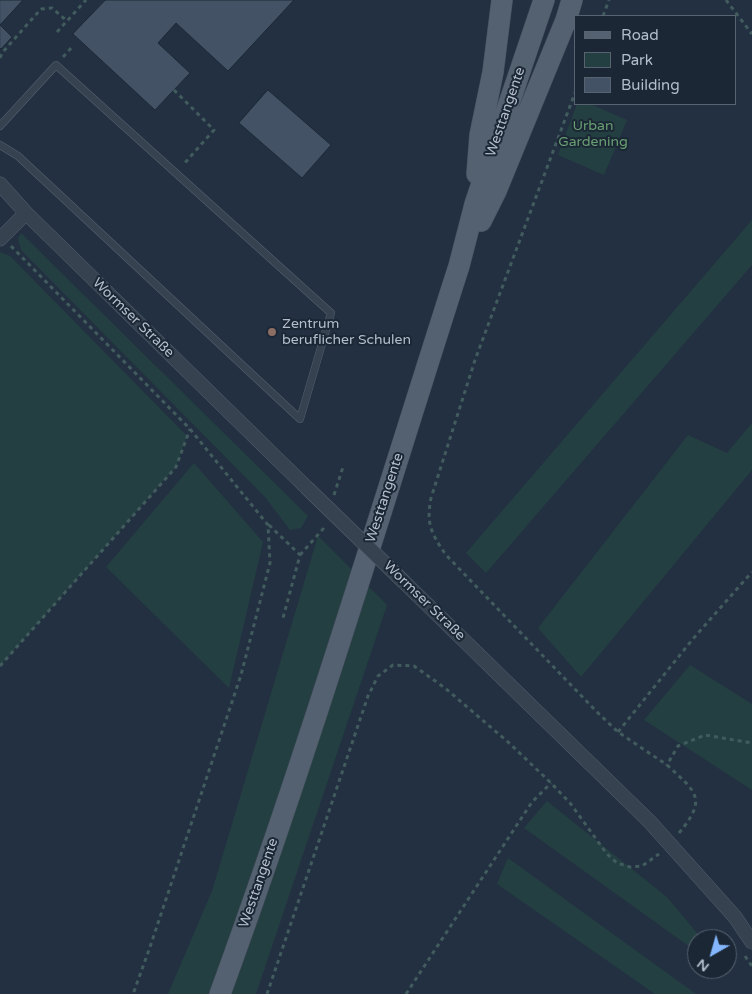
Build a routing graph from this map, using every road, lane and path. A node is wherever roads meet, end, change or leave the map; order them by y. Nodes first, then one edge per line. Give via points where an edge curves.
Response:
1 (86, 0) edge
2 (502, 0) edge
3 (544, 0) edge
4 (572, 0) edge
5 (609, 0) edge
6 (726, 0) edge
7 (603, 15) edge
8 (67, 21) junction
9 (57, 32) dead end
10 (752, 34) edge
11 (1, 53) edge
12 (0, 58) edge
13 (174, 90) dead end
14 (574, 95) edge
15 (0, 126) edge
16 (0, 145) edge
17 (176, 174) junction
18 (0, 184) edge
19 (475, 204) junction
20 (26, 213) junction
21 (1, 238) edge
22 (459, 266) junction
23 (190, 430) junction
24 (268, 525) junction
25 (752, 572) edge
26 (283, 618) dead end
27 (0, 666) edge
28 (618, 732) junction
29 (752, 743) edge
30 (666, 765) junction
31 (551, 783) junction
32 (670, 844) junction
33 (752, 942) edge
34 (133, 994) edge
35 (220, 994) edge
36 (267, 994) edge
37 (406, 994) edge

1 - 8 path
2 - 19 main road via 493,72 480,135
3 - 19 main road, Westtangente
4 - 22 main road via 496,191
5 - 7 path
6 - 10 path
8 - 9 path
8 - 11 path via 52,8 41,9
11 - 12 path
13 - 17 path via 214,130
14 - 28 path via 475,360 428,515 433,536 446,555
15 - 17 lane via 56,65
16 - 17 lane via 18,156 300,419 331,313
18 - 20 street, Wormser Straße
19 - 22 main road, Westtangente
20 - 21 street
20 - 32 street, Wormser Straße, bridge
21 - 23 path
22 - 35 main road, Westtangente via 274,841
23 - 24 path
23 - 27 path via 176,467
24 - 26 path via 300,555
24 - 34 path via 270,563 241,675
25 - 28 path
28 - 30 path
29 - 30 path via 705,735 678,746
30 - 32 path via 690,787 697,804 692,818
31 - 32 path via 617,863 642,866
31 - 36 path via 445,688 414,666 393,665 378,676 368,696
31 - 37 path via 532,802
32 - 33 street, Wormser Straße via 735,917

